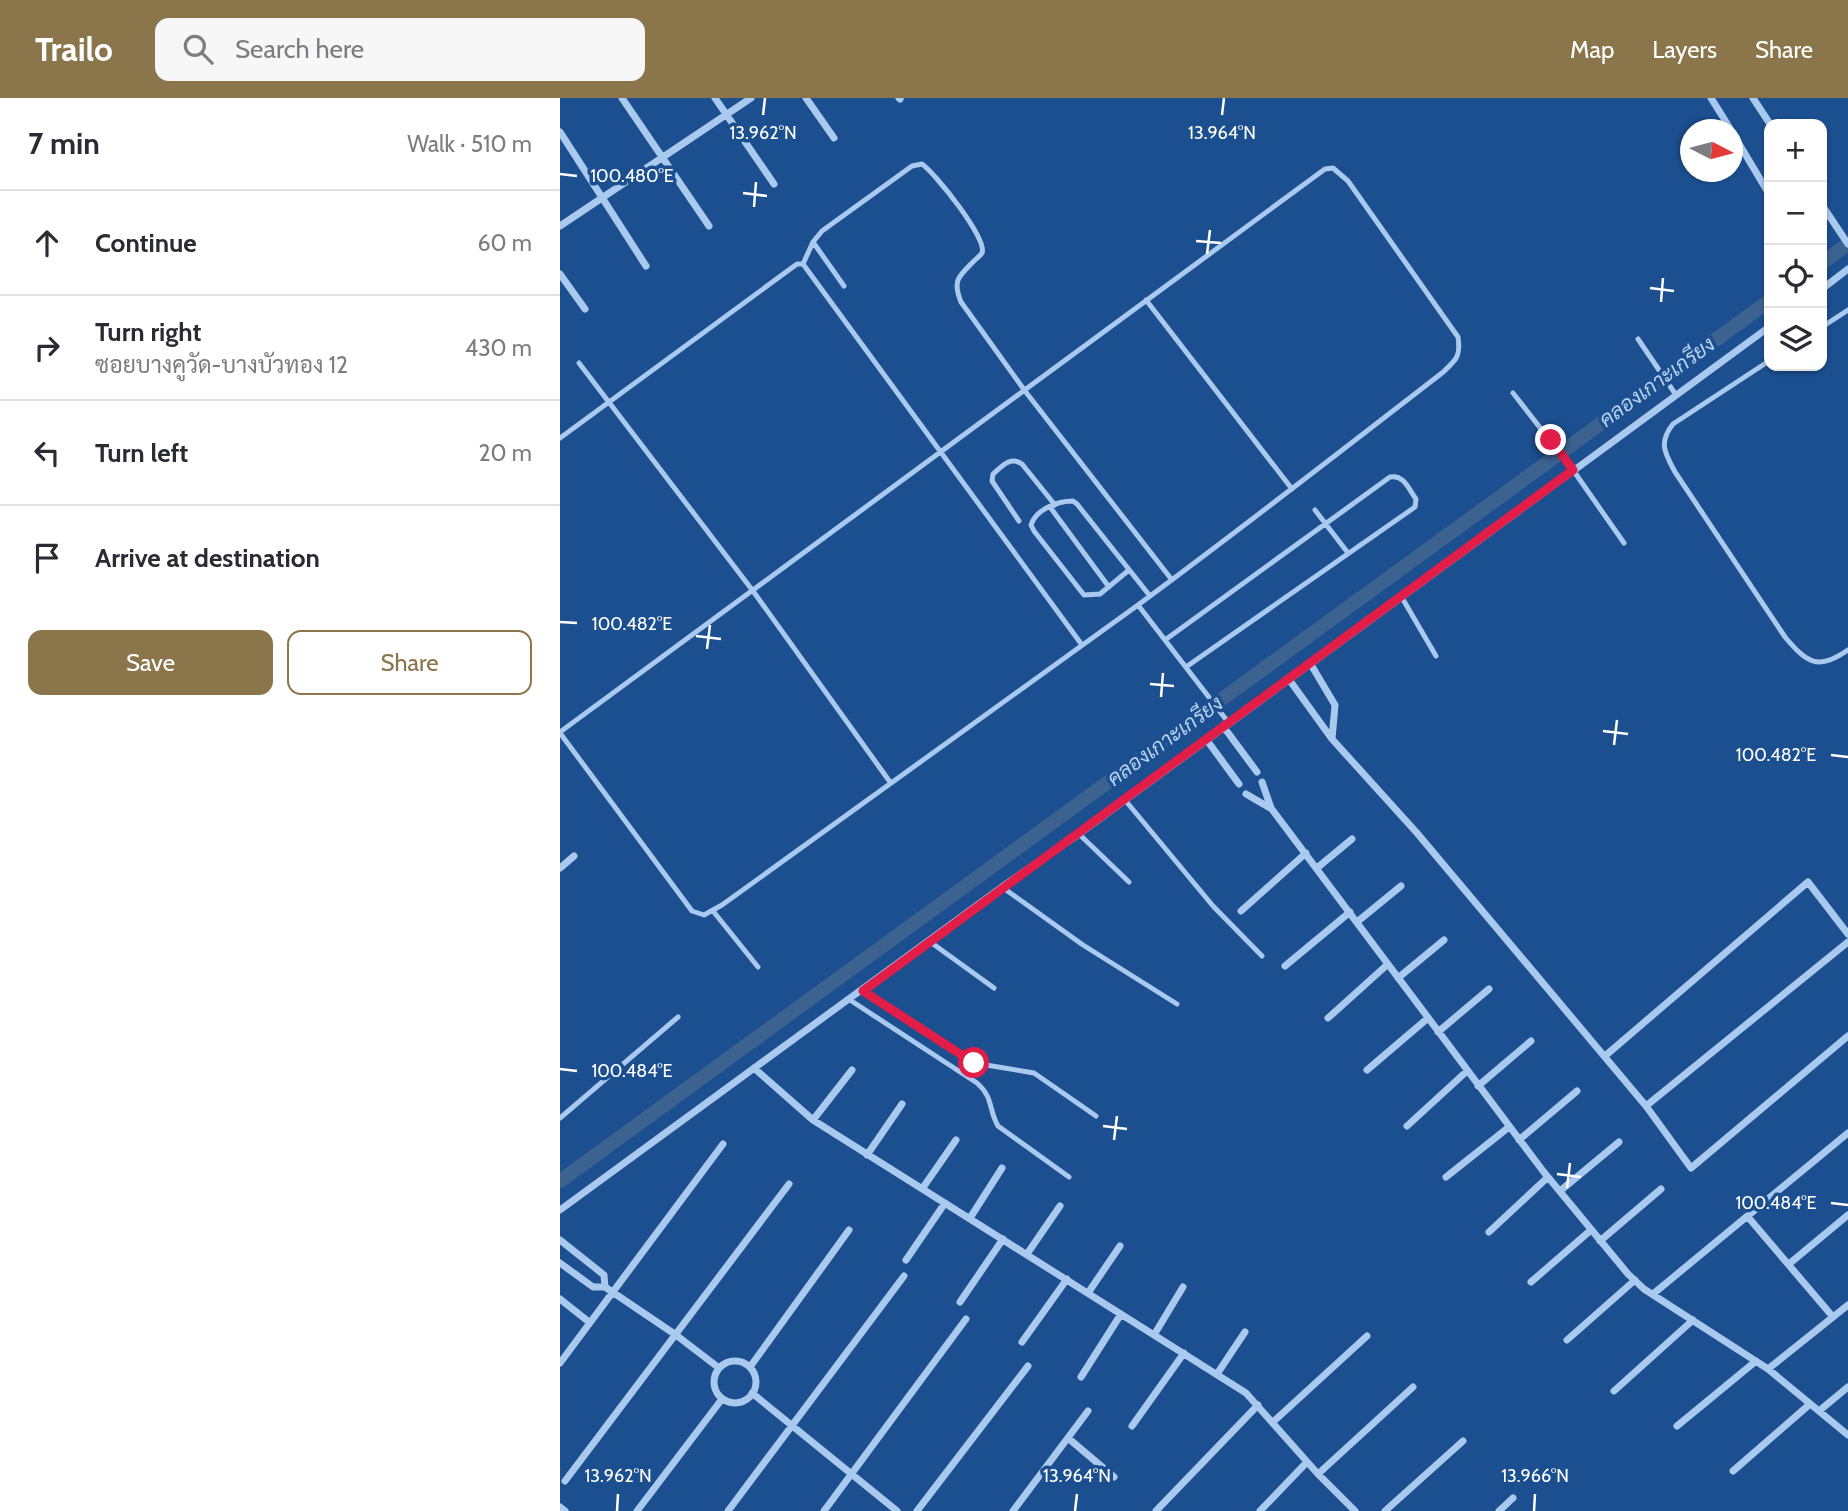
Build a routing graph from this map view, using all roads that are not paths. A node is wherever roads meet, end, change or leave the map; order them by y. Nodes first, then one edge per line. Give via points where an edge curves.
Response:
1 (622, 98) edge
2 (715, 98) edge
3 (751, 98) edge
4 (806, 98) edge
5 (1711, 98) edge
6 (1753, 98) edge
7 (726, 115) junction
8 (1724, 119) edge
9 (1767, 119) edge
10 (560, 132) edge
11 (834, 138) dead end
12 (1743, 150) edge
13 (663, 158) junction
14 (774, 184) dead end
15 (1764, 185) edge
16 (601, 199) junction
17 (1827, 213) edge
18 (560, 226) edge
19 (709, 226) dead end
20 (813, 242) junction
21 (1848, 244) edge
22 (803, 264) junction
23 (646, 266) dead end
24 (1848, 269) edge
25 (560, 274) edge
26 (1827, 282) edge
27 (844, 286) dead end
28 (1146, 300) junction
29 (585, 309) dead end
30 (1848, 310) edge
31 (1827, 324) edge
32 (1764, 331) edge
33 (1638, 339) dead end
34 (579, 363) dead end
35 (1764, 364) edge
36 (1025, 391) junction
37 (1513, 393) dead end
38 (1675, 395) junction
39 (611, 402) junction
40 (560, 438) edge
41 (942, 453) junction
42 (1573, 470) junction
43 (1292, 489) junction
44 (1052, 506) junction
45 (1315, 510) dead end
46 (1019, 521) dead end
47 (1326, 525) junction
48 (1624, 543) dead end
49 (1348, 553) junction
50 (1129, 570) junction
51 (1172, 580) junction
52 (1109, 587) junction
53 (753, 591) junction
54 (1150, 596) junction
55 (1401, 596) junction
56 (1138, 604) junction
57 (1165, 640) junction
58 (1082, 645) junction
59 (1848, 650) edge
60 (1436, 656) dead end
61 (1310, 663) junction
62 (1186, 667) junction
63 (1288, 678) junction
64 (1225, 724) junction
65 (560, 733) edge
66 (1206, 739) junction
67 (1332, 739) junction
68 (1256, 772) dead end
69 (890, 782) junction
70 (1262, 782) dead end
71 (1239, 784) dead end
72 (1246, 794) dead end
73 (1125, 800) junction
74 (1271, 808) junction
75 (1079, 834) junction
76 (1352, 839) dead end
77 (1306, 853) junction
78 (574, 856) dead end
79 (560, 867) edge
80 (1317, 868) junction
81 (1129, 882) dead end
82 (1401, 886) dead end
83 (1002, 887) junction
84 (713, 911) junction
85 (1241, 911) dead end
86 (1350, 912) junction
87 (1357, 922) junction
88 (1848, 934) edge
89 (1444, 940) dead end
90 (929, 941) junction
91 (1848, 942) edge
92 (1262, 956) dead end
93 (1388, 964) junction
94 (1285, 966) dead end
95 (758, 967) dead end
96 (1398, 978) junction
97 (994, 988) dead end
98 (1489, 989) dead end
99 (863, 991) junction
100 (850, 1000) junction
101 (1177, 1004) dead end
102 (678, 1017) dead end
103 (1328, 1018) dead end
104 (1428, 1018) junction
105 (1438, 1032) junction
106 (1848, 1036) edge
107 (1531, 1041) dead end
108 (1605, 1056) junction
109 (754, 1068) junction
110 (852, 1070) dead end
111 (1367, 1070) dead end
112 (1467, 1071) junction
113 (1478, 1086) junction
114 (1577, 1091) dead end
115 (902, 1104) dead end
116 (1646, 1106) junction
117 (1096, 1116) dead end
118 (560, 1118) edge
119 (813, 1120) junction
120 (1407, 1126) dead end
121 (1509, 1127) junction
122 (1848, 1133) edge
123 (956, 1140) dead end
124 (1519, 1140) junction
125 (1619, 1142) dead end
126 (723, 1144) dead end
127 (867, 1155) junction
128 (1002, 1168) dead end
129 (1069, 1177) dead end
130 (1446, 1177) dead end
131 (1548, 1177) junction
132 (789, 1184) dead end
133 (922, 1189) junction
134 (1661, 1189) dead end
135 (1560, 1191) junction
136 (945, 1202) junction
137 (1060, 1206) dead end
138 (560, 1210) edge
139 (1848, 1215) edge
140 (1748, 1217) junction
141 (970, 1218) junction
142 (849, 1230) dead end
143 (1591, 1230) junction
144 (1489, 1232) dead end
145 (1003, 1239) junction
146 (560, 1240) edge
147 (1600, 1241) junction
148 (1120, 1246) dead end
149 (1027, 1254) junction
150 (906, 1260) dead end
151 (560, 1263) edge
152 (1789, 1264) junction
153 (904, 1276) dead end
154 (1067, 1279) junction
155 (1635, 1280) junction
156 (1531, 1282) dead end
157 (605, 1287) junction
158 (1183, 1287) dead end
159 (613, 1293) junction
160 (1088, 1293) junction
161 (1653, 1294) junction
162 (560, 1299) edge
163 (960, 1302) dead end
164 (1848, 1305) edge
165 (1121, 1314) junction
166 (1833, 1317) junction
167 (966, 1319) dead end
168 (1693, 1320) junction
169 (589, 1322) junction
170 (1245, 1332) dead end
171 (676, 1335) junction
172 (1154, 1335) junction
173 (1367, 1336) dead end
174 (1567, 1340) dead end
175 (1022, 1342) dead end
176 (1184, 1353) junction
177 (1756, 1361) junction
178 (560, 1363) edge
179 (1028, 1366) dead end
180 (750, 1367) junction
181 (719, 1368) junction
182 (1769, 1369) junction
183 (1217, 1374) junction
184 (1081, 1377) dead end
185 (1413, 1387) dead end
186 (1848, 1387) edge
187 (1614, 1391) dead end
188 (752, 1393) junction
189 (722, 1399) junction
190 (1810, 1404) junction
191 (1258, 1405) junction
192 (1819, 1411) junction
193 (1088, 1412) dead end
194 (1273, 1422) junction
195 (793, 1425) junction
196 (1132, 1426) dead end
197 (1677, 1426) dead end
198 (1848, 1435) edge
199 (1068, 1438) junction
200 (1463, 1441) dead end
201 (1307, 1462) junction
202 (1733, 1471) dead end
203 (853, 1473) junction
204 (1318, 1474) junction
205 (1114, 1477) dead end
206 (565, 1481) dead end
207 (1513, 1498) dead end
208 (560, 1507) edge
209 (1015, 1510) edge
210 (565, 1511) edge
211 (637, 1511) edge
212 (728, 1511) edge
213 (824, 1511) edge
214 (897, 1511) edge
215 (917, 1511) edge
216 (1156, 1511) edge
217 (1261, 1511) edge
218 (1355, 1511) edge
219 (1385, 1511) edge
220 (1499, 1511) edge

1 - 13 street
2 - 7 street
3 - 7 street
4 - 11 street
5 - 8 street
6 - 9 street
7 - 13 street
7 - 14 street
10 - 16 street
12 - 15 street
13 - 16 street
13 - 19 street
16 - 18 street
16 - 23 street
17 - 21 street
20 - 22 lane
20 - 27 lane
20 - 36 lane via 834,220 912,166 926,166 977,232 982,246 982,253 957,281 961,302
22 - 39 lane via 797,264
22 - 41 lane
24 - 26 street
25 - 29 street
28 - 36 lane
28 - 43 lane
28 - 43 lane via 1325,169 1333,169 1348,181 1458,337 1460,350 1442,373
30 - 31 lane
32 - 38 street
33 - 38 lane
34 - 39 lane
35 - 59 lane via 1673,424 1665,433 1665,451 1800,656 1821,663
36 - 41 lane
36 - 51 lane
37 - 42 lane
38 - 42 street
39 - 40 lane
39 - 53 lane
41 - 53 lane
41 - 58 lane
42 - 48 lane
42 - 55 street
43 - 51 lane
44 - 46 lane via 1022,464 1010,460 993,474 992,481
44 - 50 lane via 1073,501
44 - 52 lane
44 - 52 lane via 1033,519 1034,531 1080,593 1093,596
45 - 47 lane
47 - 49 lane
47 - 49 lane via 1390,477 1401,477 1416,499 1415,507
47 - 57 lane
49 - 62 lane
50 - 52 lane
50 - 54 lane
51 - 54 lane
53 - 65 lane
53 - 69 lane
54 - 56 lane
55 - 60 lane
55 - 61 street
56 - 57 lane
56 - 58 lane
57 - 62 lane
58 - 69 lane
61 - 63 street
61 - 67 street via 1335,705
62 - 64 lane
63 - 64 street
63 - 67 street
64 - 66 street
64 - 68 street
65 - 84 lane via 692,911 704,915
66 - 71 street
66 - 73 street
67 - 108 street
69 - 84 lane
70 - 74 street
72 - 74 street
73 - 75 street
73 - 92 lane via 1213,906
74 - 77 street
75 - 81 lane
75 - 83 street
76 - 80 street
77 - 80 street
77 - 85 street
78 - 79 street
80 - 86 street
82 - 87 street
83 - 90 street
83 - 101 lane
84 - 95 lane
86 - 87 street
86 - 94 street
87 - 93 street
88 - 108 street via 1808,882
89 - 96 street
90 - 97 lane
90 - 99 street
91 - 116 street
93 - 96 street
93 - 103 street
96 - 104 street
98 - 105 street
99 - 100 street
99 - 117 lane via 974,1063 1034,1073
100 - 109 street
100 - 129 lane via 977,1083 991,1101 998,1126
102 - 118 lane
104 - 105 street
104 - 111 street
105 - 112 street
106 - 116 street via 1692,1168
107 - 113 street
108 - 116 street
109 - 119 street
109 - 138 street
110 - 119 street
112 - 113 street
112 - 120 street
113 - 121 street
114 - 124 street
115 - 127 street
119 - 127 street
121 - 124 street
121 - 130 street
122 - 140 street
123 - 133 street
124 - 131 street
125 - 135 street
126 - 159 street
127 - 133 street
128 - 141 street
131 - 135 street
131 - 144 street
132 - 171 street
133 - 136 street
134 - 147 street
135 - 143 street
136 - 141 street
136 - 150 street
137 - 149 street
139 - 152 street
140 - 152 street
140 - 161 street
141 - 145 street
142 - 180 street
143 - 147 street
143 - 156 street
145 - 149 street
145 - 163 street
146 - 157 street via 604,1276
147 - 155 street
148 - 160 street
149 - 154 street
151 - 157 street via 593,1287
152 - 166 street
153 - 195 street
154 - 160 street
154 - 175 street
155 - 161 street
155 - 174 street
157 - 159 street
158 - 172 street
159 - 169 street
159 - 171 street
160 - 165 street
161 - 168 street
162 - 169 street
164 - 166 street
165 - 172 street
165 - 184 street
166 - 182 street
167 - 203 street
168 - 177 street
168 - 187 street
169 - 178 street
170 - 183 street
171 - 181 street
171 - 206 street
172 - 176 street
173 - 194 street
176 - 183 street
176 - 196 street
177 - 182 street
177 - 197 street
179 - 215 street
180 - 181 street via 730,1361
180 - 188 street via 755,1379
181 - 189 street via 714,1387
182 - 190 street
183 - 191 street
185 - 204 street
186 - 192 street
188 - 189 street via 735,1403
188 - 195 street
189 - 211 street
190 - 192 street
190 - 202 street
191 - 194 street
191 - 216 street
192 - 198 street
193 - 199 street
194 - 201 street
195 - 203 street
195 - 212 street
199 - 205 street
199 - 209 street
200 - 219 street
201 - 204 street
201 - 217 street
203 - 213 street
203 - 214 street
204 - 218 street
207 - 220 street
208 - 210 street

